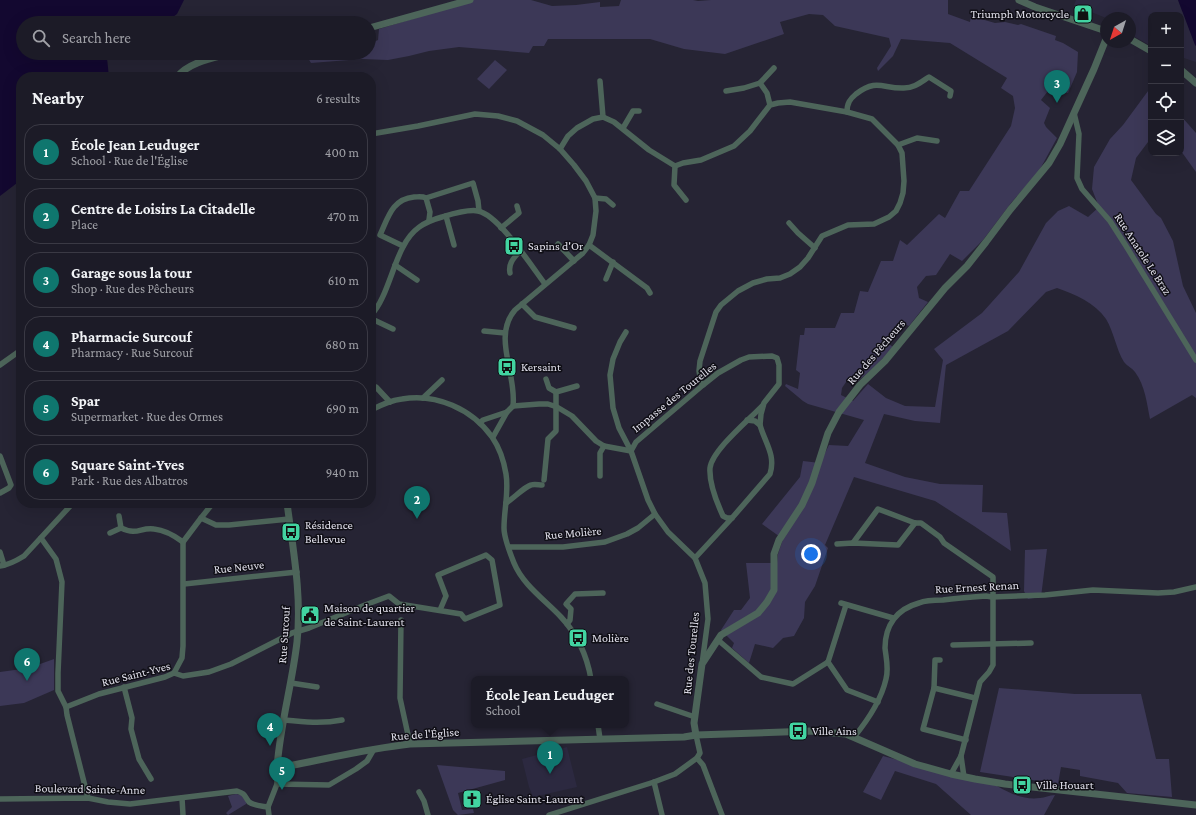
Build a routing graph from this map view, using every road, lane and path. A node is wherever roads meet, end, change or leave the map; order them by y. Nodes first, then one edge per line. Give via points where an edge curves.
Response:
1 (470, 0) edge
2 (1019, 0) edge
3 (376, 26) edge
4 (1100, 29) edge
5 (1136, 42) edge
6 (1102, 48) edge
7 (1148, 49) edge
8 (206, 60) edge
9 (774, 68) dead end
10 (184, 72) edge
11 (1184, 73) edge
12 (600, 81) dead end
13 (760, 83) junction
14 (1196, 83) edge
15 (726, 91) dead end
16 (950, 96) dead end
17 (770, 106) junction
18 (639, 111) dead end
19 (847, 112) junction
20 (1074, 113) junction
21 (603, 117) junction
22 (623, 128) junction
23 (376, 133) edge
24 (937, 141) dead end
25 (898, 145) junction
26 (560, 149) junction
27 (675, 166) junction
28 (426, 198) junction
29 (595, 198) junction
30 (686, 200) dead end
31 (614, 205) dead end
32 (517, 206) dead end
33 (479, 211) junction
34 (446, 216) junction
35 (429, 220) junction
36 (789, 222) dead end
37 (501, 228) junction
38 (558, 244) dead end
39 (454, 245) dead end
40 (589, 245) junction
41 (403, 246) junction
42 (815, 248) junction
43 (520, 251) junction
44 (574, 261) junction
45 (613, 262) junction
46 (395, 265) junction
47 (510, 273) dead end
48 (606, 279) dead end
49 (417, 280) dead end
50 (545, 284) junction
51 (650, 293) dead end
52 (522, 304) junction
53 (376, 308) edge
54 (376, 321) edge
55 (574, 328) dead end
56 (393, 329) dead end
57 (484, 331) dead end
58 (626, 332) dead end
59 (505, 333) junction
60 (16, 354) edge
61 (1196, 360) edge
62 (0, 365) edge
63 (546, 379) dead end
64 (442, 380) dead end
65 (703, 385) junction
66 (577, 386) dead end
67 (376, 387) edge
68 (556, 392) junction
69 (423, 398) junction
70 (390, 402) junction
71 (764, 403) junction
72 (514, 406) junction
73 (557, 407) junction
74 (376, 408) edge
75 (507, 412) junction
76 (747, 420) junction
77 (480, 423) junction
78 (760, 425) junction
79 (493, 437) junction
80 (604, 446) junction
81 (631, 451) junction
82 (0, 456) edge
83 (600, 476) dead end
84 (0, 493) edge
85 (506, 503) junction
86 (68, 508) edge
87 (209, 508) edge
88 (288, 508) edge
89 (655, 514) junction
90 (119, 516) dead end
91 (723, 516) junction
92 (201, 518) junction
93 (732, 518) junction
94 (289, 519) junction
95 (915, 523) junction
96 (121, 528) junction
97 (110, 533) dead end
98 (718, 533) junction
99 (41, 538) junction
100 (183, 542) junction
101 (853, 543) junction
102 (837, 544) dead end
103 (509, 547) junction
104 (0, 552) edge
105 (695, 558) junction
106 (2, 566) edge
107 (297, 572) junction
108 (184, 584) junction
109 (1196, 587) edge
110 (603, 593) dead end
111 (992, 597) junction
112 (440, 610) junction
113 (893, 618) junction
114 (400, 620) dead end
115 (567, 624) junction
116 (298, 631) junction
117 (718, 640) junction
118 (1031, 643) dead end
119 (993, 644) junction
120 (953, 645) dead end
121 (940, 660) dead end
122 (828, 662) junction
123 (702, 664) junction
124 (174, 673) junction
125 (590, 676) edge
126 (291, 683) junction
127 (124, 687) junction
128 (317, 687) dead end
129 (934, 688) junction
130 (975, 698) junction
131 (878, 702) junction
132 (657, 704) dead end
133 (66, 707) junction
134 (695, 717) junction
135 (282, 720) junction
136 (342, 720) dead end
137 (598, 728) edge
138 (696, 734) junction
139 (854, 737) junction
140 (600, 739) junction
141 (966, 740) junction
142 (410, 744) junction
143 (374, 749) junction
144 (961, 756) junction
145 (697, 758) junction
146 (277, 768) junction
147 (951, 774) junction
148 (964, 777) junction
149 (151, 779) dead end
150 (654, 782) junction
151 (276, 784) junction
152 (419, 792) dead end
153 (88, 798) junction
154 (182, 798) junction
155 (0, 799) edge
156 (1196, 805) edge
157 (268, 807) junction
158 (183, 815) edge
159 (269, 815) edge
160 (428, 815) edge
161 (549, 815) edge
162 (662, 815) edge
163 (722, 815) edge

1 - 3 street
2 - 4 street
5 - 7 street
6 - 20 street, Rue des Pêcheurs
8 - 10 street
9 - 13 street
11 - 14 street
12 - 21 street
13 - 15 street
13 - 17 street via 767,93
16 - 19 street via 951,91 928,77 914,87 872,84 853,96 847,105
17 - 19 street via 790,102
17 - 27 street via 734,146 701,160
18 - 22 street via 633,111
19 - 25 street via 872,119
20 - 61 street, Rue Anatole Le Braz via 1079,134 1077,178 1082,189 1110,221
20 - 117 street, Rue des Pêcheurs via 1046,167 967,266 945,288 839,412 828,433 802,505 779,540 774,554 774,590 758,613
21 - 22 street
21 - 26 street via 593,119 578,128 568,136
22 - 27 street via 649,150
23 - 26 street via 475,114 517,121 543,135
24 - 25 street via 917,138
25 - 42 street via 902,153 904,181 903,193 896,211 874,224 848,224 829,232 822,236
26 - 29 street via 586,181
27 - 30 street via 674,185
28 - 33 street via 473,183
28 - 35 street via 430,212
28 - 41 street via 408,198 395,204 380,235
29 - 31 street via 606,199
29 - 40 street via 594,235
32 - 37 street via 519,213
33 - 34 street
33 - 37 street via 494,220
34 - 35 street
34 - 39 street
35 - 41 street via 416,229
36 - 42 street
37 - 43 street
38 - 44 street
40 - 44 street
40 - 45 street
41 - 46 street
42 - 65 street via 800,267 790,274 753,283 721,305 716,312 700,361 699,371
43 - 47 street via 512,260
43 - 50 street
44 - 50 street
45 - 48 street
45 - 51 street
46 - 49 street
46 - 53 street
50 - 52 street
52 - 55 street via 535,317
52 - 59 street via 510,316
54 - 56 street
57 - 59 street
58 - 81 street, Rue des Tourelles via 613,359 612,408
59 - 72 street via 515,396
60 - 62 street
63 - 68 street via 549,388
64 - 69 street
65 - 71 street, Impasse des Tourelles via 741,360 772,356 778,358 779,384
65 - 81 street, Impasse des Tourelles via 636,442
66 - 68 street
67 - 70 street
68 - 73 street
69 - 70 street via 403,398
69 - 77 street via 453,405
70 - 74 street
71 - 76 street
71 - 78 street
72 - 73 street via 548,404
72 - 75 street
73 - 80 street via 572,416
73 - 85 street via 556,431 548,439 543,482 525,488
75 - 77 street
75 - 79 street
76 - 78 street
76 - 91 street via 715,456 710,468 713,488
77 - 79 street
78 - 93 street via 772,458 770,474
79 - 85 street via 501,455 508,486
80 - 81 street
80 - 83 street via 600,453
81 - 89 street, Rue des Tourelles
82 - 84 street via 11,485
85 - 103 street via 504,529
86 - 99 street
87 - 92 street
88 - 94 street, Rue Surcouf
89 - 103 street, Rue Molière via 638,528 605,542 563,547
89 - 105 street, Rue des Tourelles via 668,532
90 - 96 street
91 - 93 street
91 - 98 street
92 - 94 street via 216,525 229,526
92 - 100 street
93 - 98 street
94 - 107 street, Rue Surcouf
95 - 101 street via 898,546
95 - 101 street via 878,509
95 - 111 street via 922,523 944,543 993,577
96 - 97 street
96 - 100 street via 131,532 154,529
98 - 105 street
99 - 106 street via 20,558
99 - 133 street via 56,559 62,582 58,691
100 - 108 street
101 - 102 street
103 - 115 street via 514,562 526,582
104 - 106 street
105 - 123 street, Rue des Tourelles via 705,583 708,619
107 - 108 street, Rue Neuve
107 - 116 street, Rue Surcouf
108 - 124 street via 182,658
109 - 111 street, Rue Ernest Renan via 1158,593 1093,590
110 - 115 street via 575,594 566,604 571,609
111 - 113 street, Rue Ernest Renan via 924,601 906,608
111 - 119 street
112 - 112 street via 461,614 465,619 500,605 492,560 486,555 438,575 446,596
112 - 116 street, Rue Saint-Yves via 399,604 390,596
113 - 122 street via 843,604
113 - 131 street via 886,637 886,678
114 - 142 street via 400,698
115 - 125 street via 584,653
116 - 124 street, Rue Saint-Yves via 209,672 183,676
116 - 126 street, Rue Surcouf
117 - 122 street via 761,677 793,684
117 - 123 street, Rue des Pêcheurs
118 - 119 street
119 - 120 street
119 - 130 street via 993,665 980,682
121 - 129 street via 935,660
122 - 131 street via 847,690
123 - 134 street, Rue des Tourelles
124 - 127 street, Rue Saint-Yves
126 - 128 street
126 - 135 street, Rue Surcouf
127 - 133 street, Rue Saint-Yves
127 - 149 street via 139,759
129 - 130 street
129 - 141 street via 923,729
130 - 141 street
131 - 139 street
132 - 134 street
133 - 153 street
134 - 138 street, Rue des Tourelles
135 - 136 street via 310,723
135 - 146 street, Rue Surcouf
137 - 140 street
138 - 139 street, Rue de l'Église via 810,731
138 - 140 street, Rue de l'Église via 684,737
138 - 145 street via 700,753
139 - 147 street, Rue de l'Église via 915,764
140 - 142 street, Rue de l'Église
141 - 144 street
142 - 143 street, Rue de l'Église
143 - 146 street, Rue de l'Église
143 - 151 street via 366,761 356,769 329,785
144 - 147 street
144 - 148 street
145 - 150 street via 675,774
145 - 163 street via 703,764
146 - 151 street
147 - 148 street, Rue de l'Église
148 - 156 street, Rue de l'Église via 1005,784
150 - 161 street
150 - 162 street
151 - 157 street
152 - 160 street
153 - 154 street, Boulevard Sainte-Anne via 130,804
153 - 155 street, Boulevard Sainte-Anne
154 - 157 street, Boulevard Sainte-Anne via 237,791 244,793 249,802 256,806
154 - 158 street
157 - 159 street

